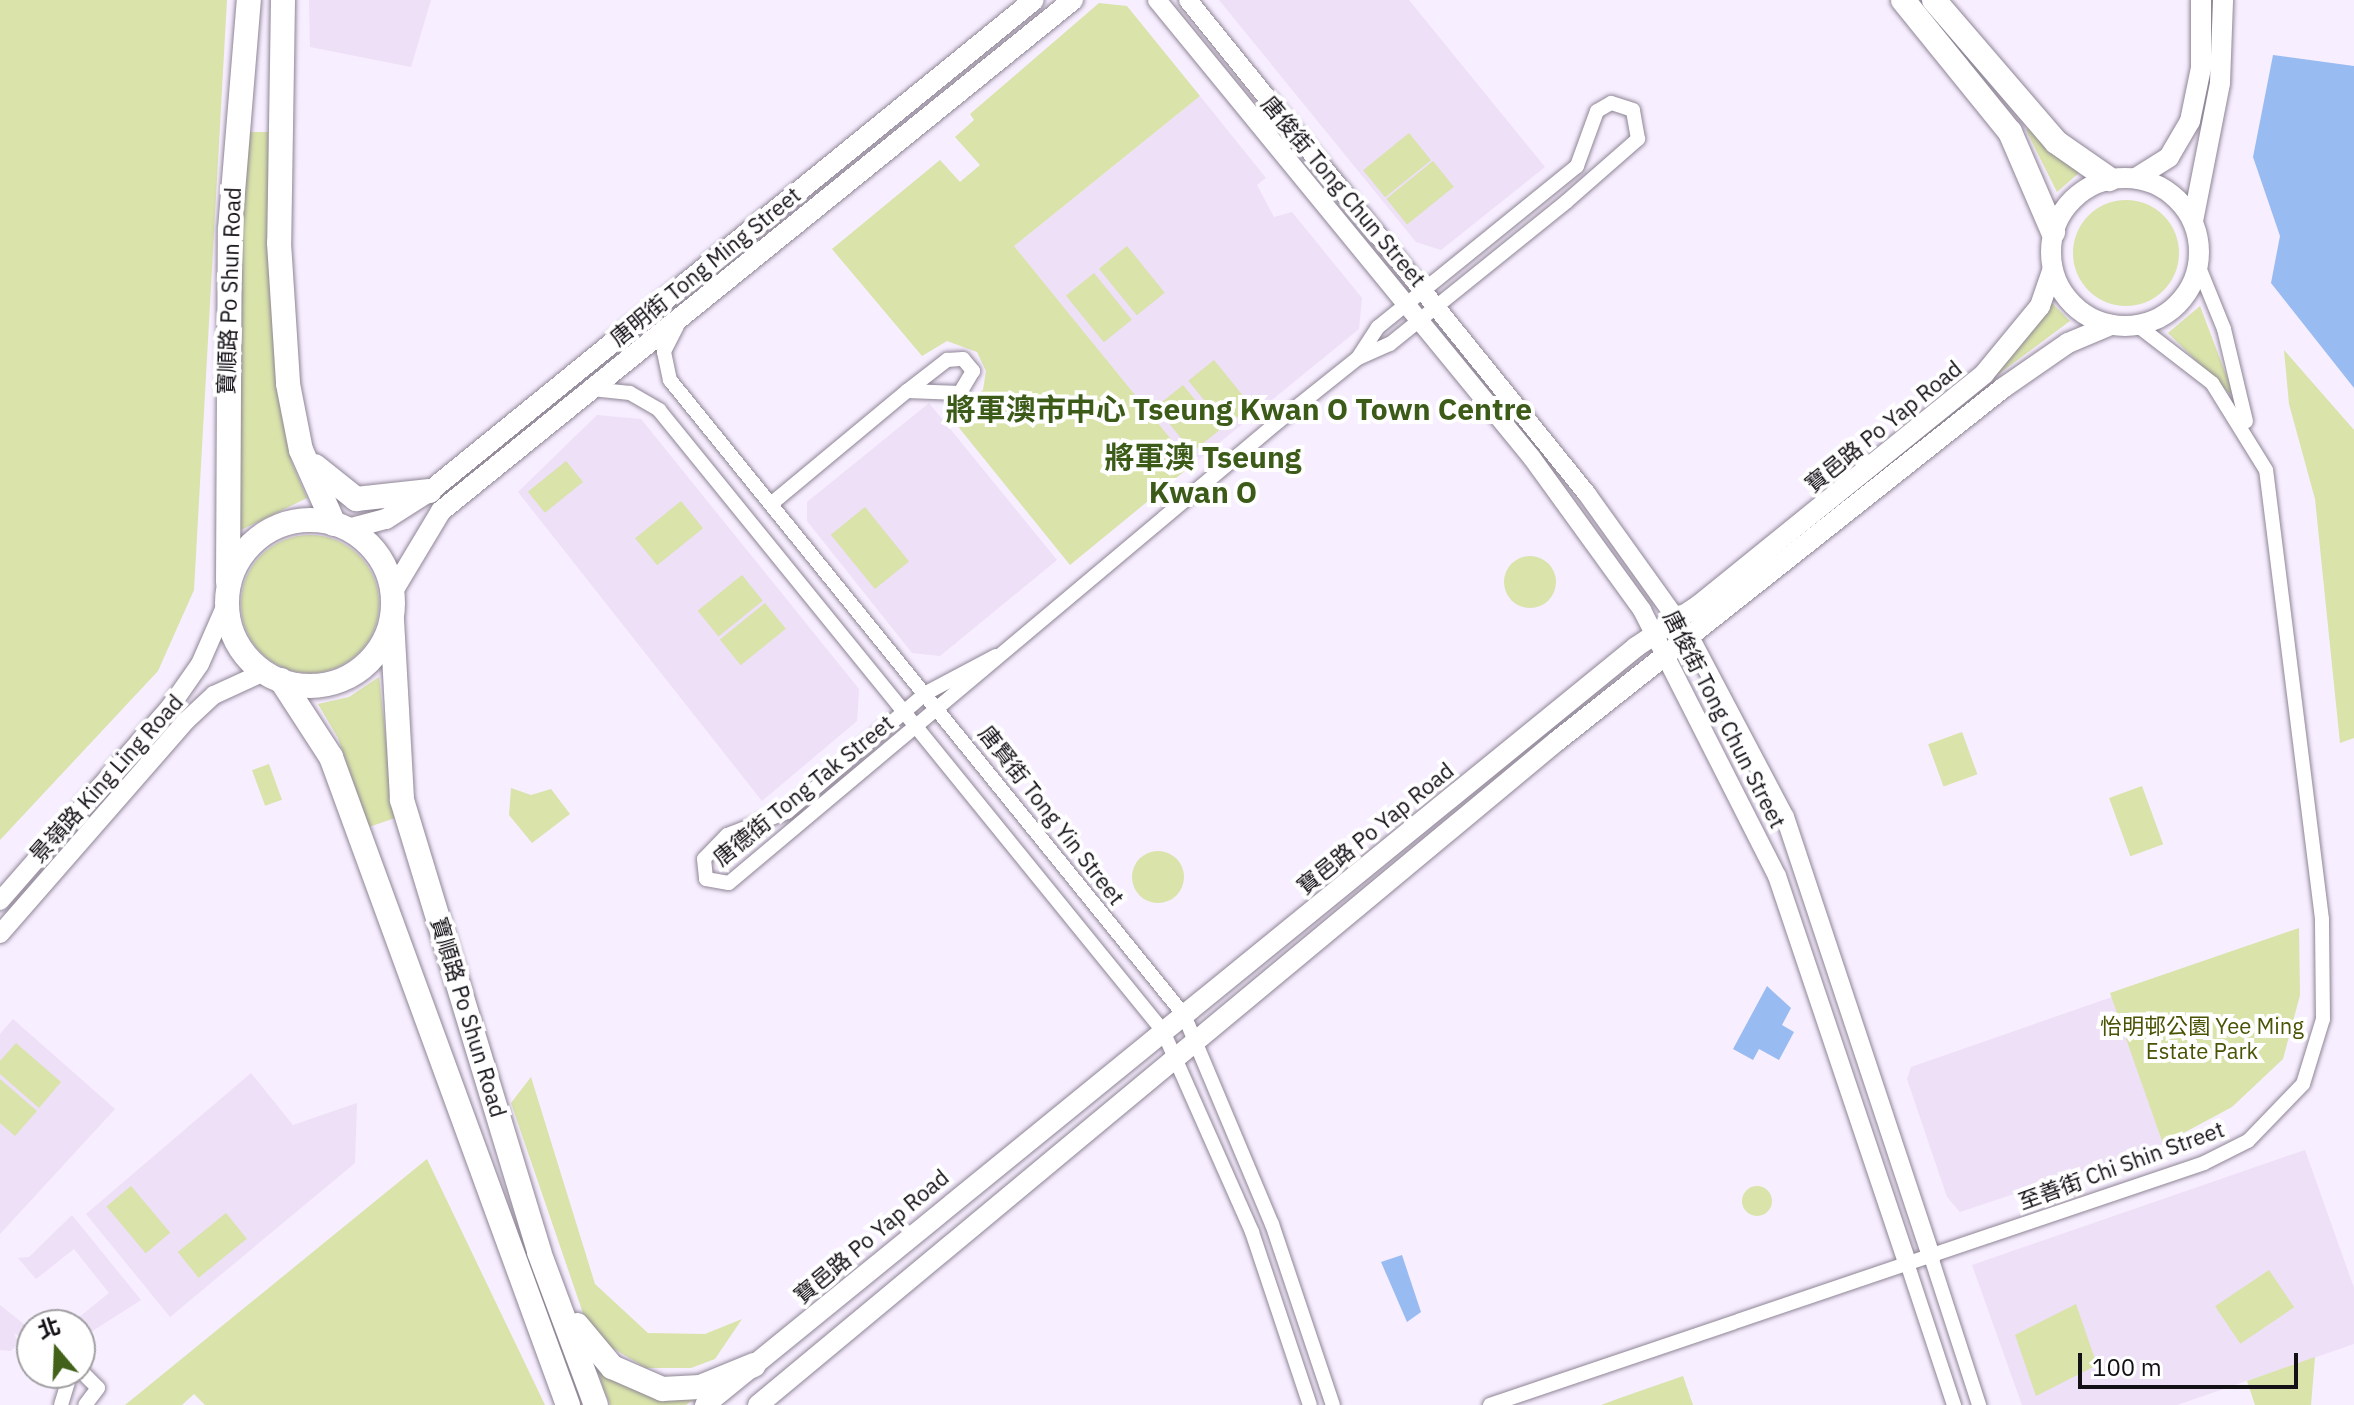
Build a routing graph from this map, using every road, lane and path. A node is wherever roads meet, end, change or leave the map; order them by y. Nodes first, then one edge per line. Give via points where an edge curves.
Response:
1 (249, 0) edge
2 (283, 0) edge
3 (1034, 0) edge
4 (1073, 0) edge
5 (1157, 0) edge
6 (1188, 0) edge
7 (1903, 0) edge
8 (1934, 0) edge
9 (2201, 0) edge
10 (2223, 0) edge
11 (2136, 178) junction
12 (2109, 179) junction
13 (2193, 221) junction
14 (2053, 232) junction
15 (2198, 265) junction
16 (2052, 271) junction
17 (1425, 291) junction
18 (1407, 305) junction
19 (1439, 306) junction
20 (689, 310) junction
21 (1420, 321) junction
22 (2111, 325) junction
23 (2137, 325) junction
24 (1358, 358) junction
25 (592, 389) junction
26 (907, 391) dead end
27 (2250, 435) junction
28 (301, 450) junction
29 (430, 491) junction
30 (771, 504) junction
31 (341, 527) junction
32 (228, 582) junction
33 (393, 591) junction
34 (225, 607) junction
35 (1678, 619) junction
36 (392, 620) junction
37 (1655, 634) junction
38 (1691, 639) junction
39 (996, 656) junction
40 (1668, 657) junction
41 (271, 676) junction
42 (926, 693) junction
43 (939, 707) junction
44 (905, 710) junction
45 (917, 725) junction
46 (1747, 811) junction
47 (1785, 817) junction
48 (0, 901) edge
49 (0, 934) edge
50 (1184, 1015) junction
51 (1163, 1031) junction
52 (1197, 1044) junction
53 (1178, 1059) junction
54 (539, 1252) junction
55 (1931, 1257) junction
56 (1907, 1263) junction
57 (754, 1365) junction
58 (96, 1386) edge
59 (85, 1405) edge
60 (568, 1405) edge
61 (596, 1405) edge
62 (705, 1405) edge
63 (758, 1405) edge
64 (1310, 1405) edge
65 (1333, 1405) edge
66 (1490, 1405) edge
67 (1954, 1405) edge
68 (1979, 1405) edge

1 - 32 main road, 寶順路 Po Shun Road via 230,229
2 - 28 main road via 279,243 288,384
3 - 29 main road, 唐明街 Tong Ming Street
4 - 20 main road, 唐明街 Tong Ming Street
5 - 18 street, 唐俊街 Tong Chun Street
6 - 17 street, 唐俊街 Tong Chun Street
7 - 14 main road via 2010,132
8 - 12 main road via 2056,142
9 - 11 main road via 2190,121 2169,157
10 - 13 main road via 2222,75
11 - 12 main road
11 - 13 main road via 2170,192
12 - 14 main road via 2074,198
13 - 15 main road
14 - 16 main road, 寶邑路 Po Yap Road
15 - 23 main road, 寶邑路 Po Yap Road via 2178,304
15 - 27 street, 至善街 Chi Shin Street via 2224,329
16 - 22 main road, 寶邑路 Po Yap Road via 2075,307
16 - 35 main road, 寶邑路 Po Yap Road via 2040,306 1984,374
17 - 18 street, 唐德街 Tong Tak Street
17 - 19 street, 唐俊街 Tong Chun Street
17 - 19 street, 唐德街 Tong Tak Street via 1577,166 1597,111 1611,103 1633,110 1640,131 1632,146
18 - 21 street, 唐俊街 Tong Chun Street
18 - 24 street, 唐德街 Tong Tak Street via 1378,327
19 - 21 street, 唐德街 Tong Tak Street
19 - 35 street, 唐俊街 Tong Chun Street
20 - 25 main road, 唐明街 Tong Ming Street
20 - 30 street, 唐賢街 Tong Yin Street via 664,352 670,380
21 - 24 street, 唐德街 Tong Tak Street
21 - 37 street, 唐俊街 Tong Chun Street via 1532,458
22 - 23 main road, 寶邑路 Po Yap Road
22 - 38 main road, 寶邑路 Po Yap Road via 2068,343 2003,388
23 - 27 street, 至善街 Chi Shin Street via 2182,354
24 - 39 street, 唐德街 Tong Tak Street
25 - 33 main road, 唐明街 Tong Ming Street via 441,511 419,538
25 - 44 street, 唐賢街 Tong Yin Street via 630,393 659,410
26 - 30 street
27 - 55 street, 至善街 Chi Shin Street via 2266,470 2281,552 2322,919 2323,1019 2303,1084 2248,1141 2204,1163
28 - 29 main road via 356,499
28 - 31 main road
29 - 31 main road, 唐明街 Tong Ming Street via 386,519
30 - 42 street, 唐賢街 Tong Yin Street
31 - 32 main road via 295,522 267,532 245,550
31 - 33 main road via 379,556
32 - 34 main road
33 - 36 main road
34 - 41 main road via 236,643
34 - 48 street, 景嶺路 King Ling Road via 200,664 170,707
35 - 37 main road, 寶邑路 Po Yap Road
35 - 38 street, 唐俊街 Tong Chun Street
36 - 41 main road via 380,648 347,677 318,685
36 - 54 main road, 寶順路 Po Shun Road via 399,787
37 - 40 street, 唐俊街 Tong Chun Street
37 - 50 main road, 寶邑路 Po Yap Road
38 - 40 main road, 寶邑路 Po Yap Road
38 - 47 street, 唐俊街 Tong Chun Street
39 - 42 street, 唐德街 Tong Tak Street
39 - 43 street, 唐德街 Tong Tak Street
40 - 46 street, 唐俊街 Tong Chun Street
40 - 52 main road, 寶邑路 Po Yap Road via 1562,737
41 - 49 street, 景嶺路 King Ling Road via 214,695 187,720
41 - 60 main road, 寶順路 Po Shun Road via 331,757
42 - 43 street, 唐賢街 Tong Yin Street
42 - 44 street, 唐德街 Tong Tak Street
43 - 45 street, 唐德街 Tong Tak Street
43 - 50 street, 唐賢街 Tong Yin Street
44 - 45 street, 唐賢街 Tong Yin Street
44 - 45 street, 唐德街 Tong Tak Street via 787,812 727,835 704,859 706,879 729,883
45 - 51 street, 唐賢街 Tong Yin Street
46 - 47 street via 1760,820
46 - 56 street, 唐俊街 Tong Chun Street via 1790,913
47 - 55 street, 唐俊街 Tong Chun Street
50 - 51 main road, 寶邑路 Po Yap Road
50 - 52 street, 唐賢街 Tong Yin Street
51 - 53 street, 唐賢街 Tong Yin Street
51 - 57 main road, 寶邑路 Po Yap Road
52 - 53 main road, 寶邑路 Po Yap Road
52 - 65 street, 唐賢街 Tong Yin Street via 1272,1224
53 - 63 main road, 寶邑路 Po Yap Road
53 - 64 street, 唐賢街 Tong Yin Street via 1252,1232
54 - 57 main road via 590,1345 624,1376 681,1389
54 - 61 main road, 寶順路 Po Shun Road
55 - 56 street, 至善街 Chi Shin Street
55 - 68 street, 唐俊街 Tong Chun Street
56 - 66 street, 至善街 Chi Shin Street
56 - 67 street, 唐俊街 Tong Chun Street
57 - 62 main road, 寶邑路 Po Yap Road
58 - 59 street

